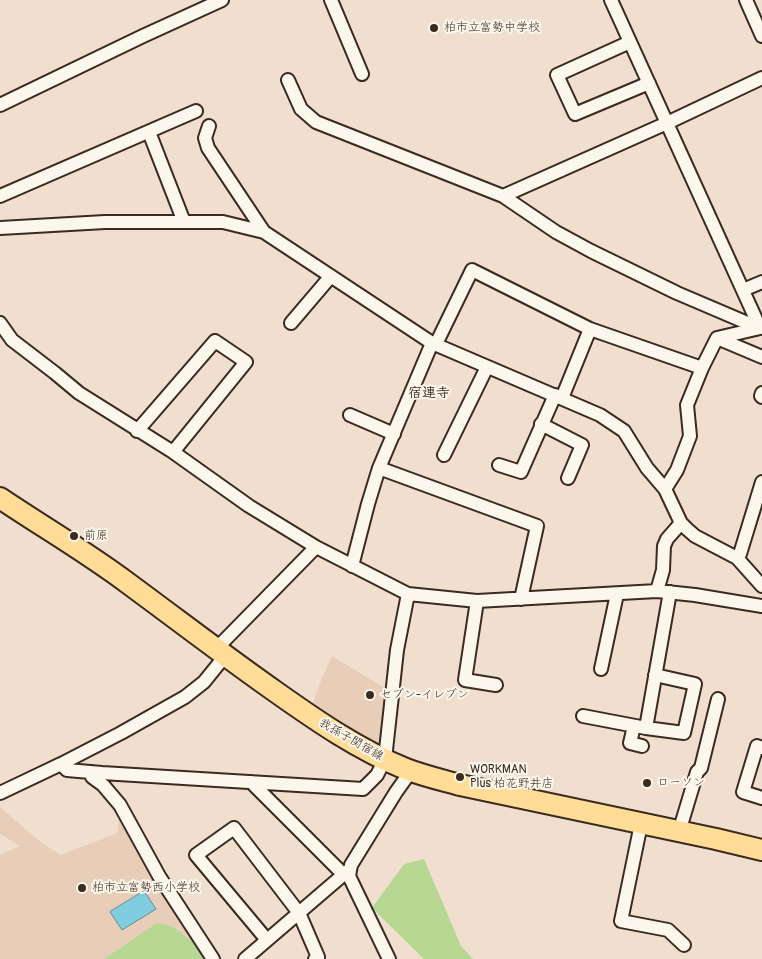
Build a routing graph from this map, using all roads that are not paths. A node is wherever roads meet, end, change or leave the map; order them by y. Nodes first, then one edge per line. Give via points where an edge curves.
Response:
1 (222, 0) edge
2 (331, 0) edge
3 (611, 0) edge
4 (746, 0) edge
5 (762, 36) edge
6 (630, 42) junction
7 (362, 74) dead end
8 (762, 78) edge
9 (288, 80) dead end
10 (649, 83) junction
11 (0, 104) edge
12 (196, 111) dead end
13 (667, 123) junction
14 (208, 126) dead end
15 (149, 132) junction
16 (0, 196) edge
17 (503, 196) junction
18 (184, 222) junction
19 (0, 228) edge
20 (264, 232) junction
21 (331, 276) junction
22 (762, 282) edge
23 (743, 290) junction
24 (0, 323) edge
25 (291, 323) dead end
26 (760, 328) edge
27 (590, 329) junction
28 (718, 338) junction
29 (434, 344) junction
30 (762, 357) edge
31 (487, 367) junction
32 (702, 368) junction
33 (559, 397) junction
34 (350, 415) dead end
35 (541, 424) junction
36 (137, 430) junction
37 (394, 434) junction
38 (172, 452) junction
39 (444, 455) dead end
40 (499, 465) dead end
41 (379, 468) junction
42 (568, 478) dead end
43 (665, 489) junction
44 (761, 490) edge
45 (0, 498) edge
46 (681, 522) junction
47 (316, 547) junction
48 (737, 558) junction
49 (352, 566) junction
50 (762, 586) edge
51 (657, 591) junction
52 (670, 592) junction
53 (408, 594) junction
54 (617, 594) junction
55 (521, 599) junction
56 (477, 601) junction
57 (762, 606) edge
58 (221, 653) junction
59 (601, 669) dead end
60 (655, 675) junction
61 (496, 685) dead end
62 (718, 699) dead end
63 (582, 716) dead end
64 (640, 727) junction
65 (642, 746) dead end
66 (762, 748) edge
67 (385, 760) junction
68 (61, 764) junction
69 (412, 771) junction
70 (91, 772) junction
71 (251, 782) junction
72 (0, 793) edge
73 (762, 798) edge
74 (641, 824) junction
75 (679, 832) junction
76 (762, 850) edge
77 (347, 872) junction
78 (299, 913) junction
79 (267, 940) junction
80 (684, 944) dead end
81 (213, 959) edge
82 (246, 959) edge
83 (315, 959) edge
84 (388, 959) edge

1 - 11 street
2 - 7 street
3 - 6 street
4 - 5 street
6 - 10 street
6 - 10 street via 557,75 575,114
8 - 13 street
9 - 17 street via 300,109 316,122
10 - 13 street
12 - 15 street
13 - 17 street
13 - 23 street
14 - 20 street via 205,138 208,148
15 - 16 street
15 - 18 street
17 - 26 street via 591,251 677,293
18 - 19 street via 105,222
18 - 20 street via 223,222
20 - 21 street
21 - 25 street
21 - 29 street
22 - 23 street
23 - 26 street
24 - 36 street via 12,340 79,393
26 - 28 street
27 - 29 street via 472,270
27 - 32 street
27 - 33 street
28 - 30 street
28 - 32 street
29 - 31 street
29 - 37 street
31 - 33 street
31 - 39 street
32 - 43 street via 687,406 690,436 677,470
33 - 35 street
33 - 43 street via 600,414 624,430 647,468
34 - 37 street
35 - 40 street via 521,472
35 - 42 street via 582,445
36 - 38 street
36 - 38 street via 215,341 246,362
37 - 41 street
38 - 47 street via 249,506
41 - 49 street
41 - 55 street via 537,526
43 - 46 street
44 - 48 street
45 - 58 main road, 我孫子関宿線 via 128,583
46 - 48 street via 695,536
46 - 51 street via 664,546 663,570
47 - 49 street
47 - 58 street
48 - 50 street
49 - 53 street
51 - 52 street
51 - 54 street
52 - 57 street
52 - 60 street
53 - 56 street
53 - 67 street via 397,650
54 - 55 street
54 - 59 street
55 - 56 street
56 - 61 street via 465,680
58 - 67 main road, 我孫子関宿線 via 332,731
58 - 68 street via 204,682 186,697
60 - 64 street
60 - 64 street via 695,684 684,733
62 - 75 street via 701,768
63 - 64 street
64 - 65 street via 630,743
66 - 73 street via 757,746 743,792
67 - 69 main road, 我孫子関宿線
67 - 71 street via 377,775 363,789
68 - 70 street via 67,770
68 - 72 street
69 - 74 main road, 我孫子関宿線 via 460,785
69 - 77 street
70 - 71 street
70 - 81 street via 92,777 104,785 120,805 159,876
71 - 77 street
74 - 75 main road, 我孫子関宿線
74 - 80 street via 621,921 668,930
75 - 76 main road, 我孫子関宿線
77 - 78 street
77 - 84 street
78 - 79 street
78 - 79 street via 234,828 196,856
78 - 83 street via 318,957
79 - 82 street

